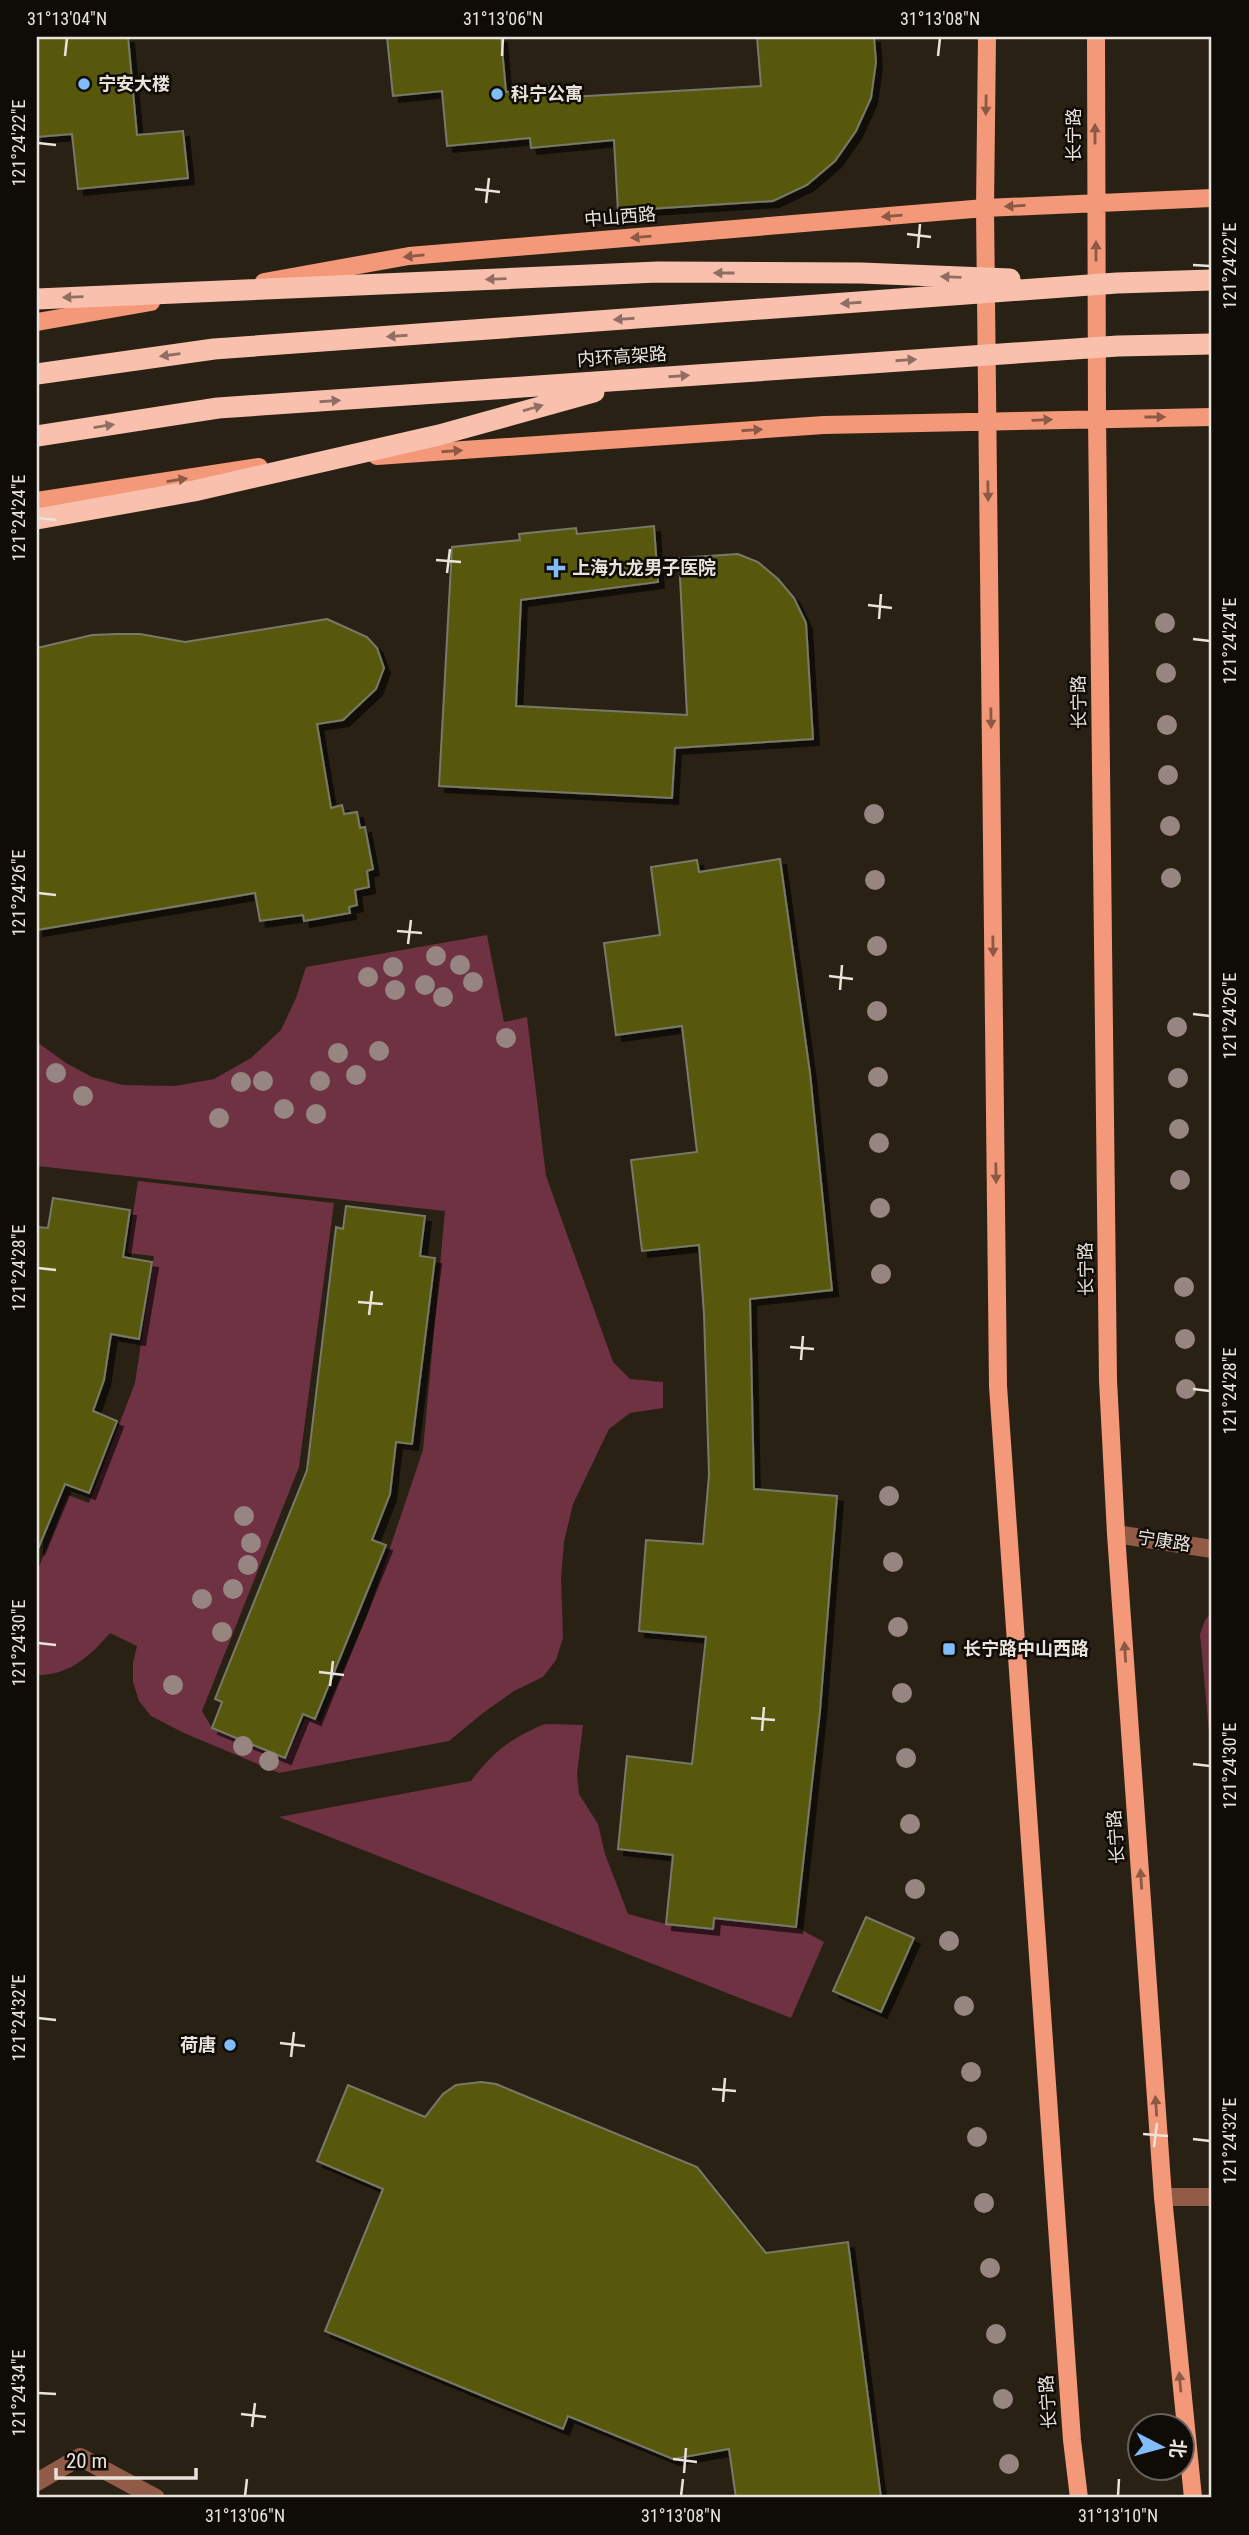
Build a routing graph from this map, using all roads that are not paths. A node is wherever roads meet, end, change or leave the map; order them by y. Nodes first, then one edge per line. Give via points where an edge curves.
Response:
1 (987, 37) edge
2 (1096, 37) edge
3 (1212, 198) edge
4 (1095, 202) junction
5 (985, 208) junction
6 (1212, 281) edge
7 (1117, 283) junction
8 (37, 299) edge
9 (37, 321) edge
10 (1212, 344) edge
11 (37, 374) edge
12 (639, 379) junction
13 (1212, 417) edge
14 (1097, 418) junction
15 (987, 422) junction
16 (37, 436) edge
17 (37, 501) edge
18 (37, 519) edge
19 (1116, 1534) junction
20 (1212, 1549) edge
21 (1163, 2197) junction
22 (1212, 2197) edge
23 (37, 2482) edge
24 (156, 2498) edge
25 (1079, 2498) edge
26 (1193, 2498) edge

1 -> 5 main road, 长宁路
4 -> 2 main road, 长宁路
3 - 4 main road, 中山西路
4 -> 5 main road, 中山西路
14 -> 4 main road, 长宁路
5 -> 9 main road, 中山西路 via 409,256
5 - 15 main road, 长宁路
6 - 7 highway, bridge
7 -> 8 highway, bridge via 861,273 658,272
7 -> 11 highway, bridge via 214,349
12 -> 10 highway, 内环高架路, bridge via 1118,346
16 -> 12 highway, 内环高架路, bridge via 218,408
18 -> 12 highway, bridge via 194,491 439,435
14 -> 13 main road
15 -> 14 main road
14 - 19 main road, 长宁路 via 1108,1380
17 -> 15 main road via 296,462 824,425
15 -> 25 main road, 长宁路 via 998,1386
19 - 20 street, 宁康路
21 -> 19 main road, 长宁路
21 - 22 street
26 -> 21 main road, 长宁路
23 - 24 street via 80,2458

